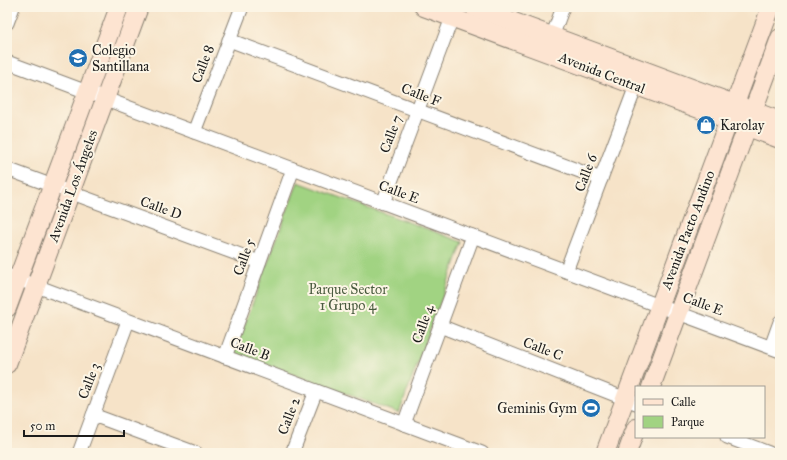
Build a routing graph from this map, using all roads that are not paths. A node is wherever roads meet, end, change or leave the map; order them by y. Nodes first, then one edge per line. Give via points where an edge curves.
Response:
1 (13, 7) edge
2 (119, 7) edge
3 (140, 7) edge
4 (242, 7) edge
5 (424, 7) edge
6 (474, 7) edge
7 (563, 7) edge
8 (771, 7) edge
9 (455, 11) edge
10 (7, 23) edge
11 (552, 37) junction
12 (780, 38) edge
13 (229, 40) junction
14 (7, 62) edge
15 (636, 86) junction
16 (87, 92) junction
17 (105, 99) junction
18 (735, 104) junction
19 (417, 110) junction
20 (749, 119) junction
21 (729, 121) junction
22 (780, 121) edge
23 (194, 132) junction
24 (780, 139) edge
25 (7, 169) edge
26 (293, 169) junction
27 (600, 179) junction
28 (52, 185) junction
29 (71, 192) junction
30 (383, 203) junction
31 (473, 236) junction
32 (259, 262) junction
33 (566, 271) junction
34 (12, 277) edge
35 (36, 286) junction
36 (660, 306) junction
37 (7, 308) edge
38 (678, 313) junction
39 (128, 320) junction
40 (780, 322) edge
41 (440, 326) junction
42 (775, 349) edge
43 (225, 356) junction
44 (7, 364) edge
45 (636, 386) edge
46 (651, 386) edge
47 (316, 391) junction
48 (635, 391) edge
49 (632, 401) edge
50 (93, 415) junction
51 (404, 424) junction
52 (635, 431) edge
53 (730, 438) edge
54 (79, 453) edge
55 (196, 453) edge
56 (292, 453) edge
57 (482, 453) edge
58 (604, 453) edge
59 (627, 453) edge
60 (769, 453) edge

1 - 10 street
2 - 16 street, Avenida Los Ángeles
3 - 17 street, Avenida Los Ángeles
4 - 13 street, Calle 8
5 - 9 street, Avenida Central
6 - 11 street, Avenida Central
7 - 11 street
8 - 18 street, Avenida Pacto Andino
9 - 15 street, Avenida Central
9 - 19 street, Calle 7
11 - 18 street, Avenida Central
12 - 20 street, Avenida Pacto Andino
13 - 19 street, Calle F
13 - 23 street, Calle 8
14 - 16 street, Calle E
15 - 21 street, Avenida Central
15 - 27 street, Calle 6
16 - 17 street, Calle E
16 - 28 street, Avenida Los Ángeles
17 - 23 street, Calle E
17 - 29 street, Avenida Los Ángeles
18 - 20 street, Avenida Central
18 - 21 street, Avenida Pacto Andino
19 - 27 street, Calle F
19 - 30 street, Calle 7
20 - 21 street, Avenida Central
20 - 22 street, Avenida Central
20 - 24 street, Avenida Central
20 - 38 street, Avenida Pacto Andino
21 - 36 street, Avenida Pacto Andino
23 - 26 street, Calle E
25 - 28 street
26 - 30 street, Calle E
26 - 32 street, Calle 5
27 - 33 street, Calle 6
28 - 29 street, Calle D
28 - 34 street, Avenida Los Ángeles
29 - 32 street, Calle D
29 - 35 street, Avenida Los Ángeles
30 - 31 street, Calle E
31 - 33 street, Calle E
31 - 41 street, Calle 4
32 - 43 street, Calle 5
33 - 36 street, Calle E
34 - 35 street, Calle B
34 - 37 street, Avenida Los Ángeles
35 - 39 street, Calle B
35 - 44 street, Avenida Los Ángeles
36 - 38 street, Calle E
36 - 45 street, Avenida Pacto Andino
38 - 42 street, Calle E
38 - 46 street, Avenida Pacto Andino
39 - 43 street, Calle B
39 - 50 street, Calle 3
40 - 42 street
41 - 49 street, Calle C
41 - 51 street, Calle 4
43 - 47 street, Calle B
47 - 51 street, Calle B
47 - 56 street, Calle 2
48 - 49 street, Avenida Pacto Andino
49 - 58 street, Avenida Pacto Andino
50 - 54 street, Calle 3
50 - 55 street
51 - 57 street, Calle B
52 - 59 street
53 - 60 street

